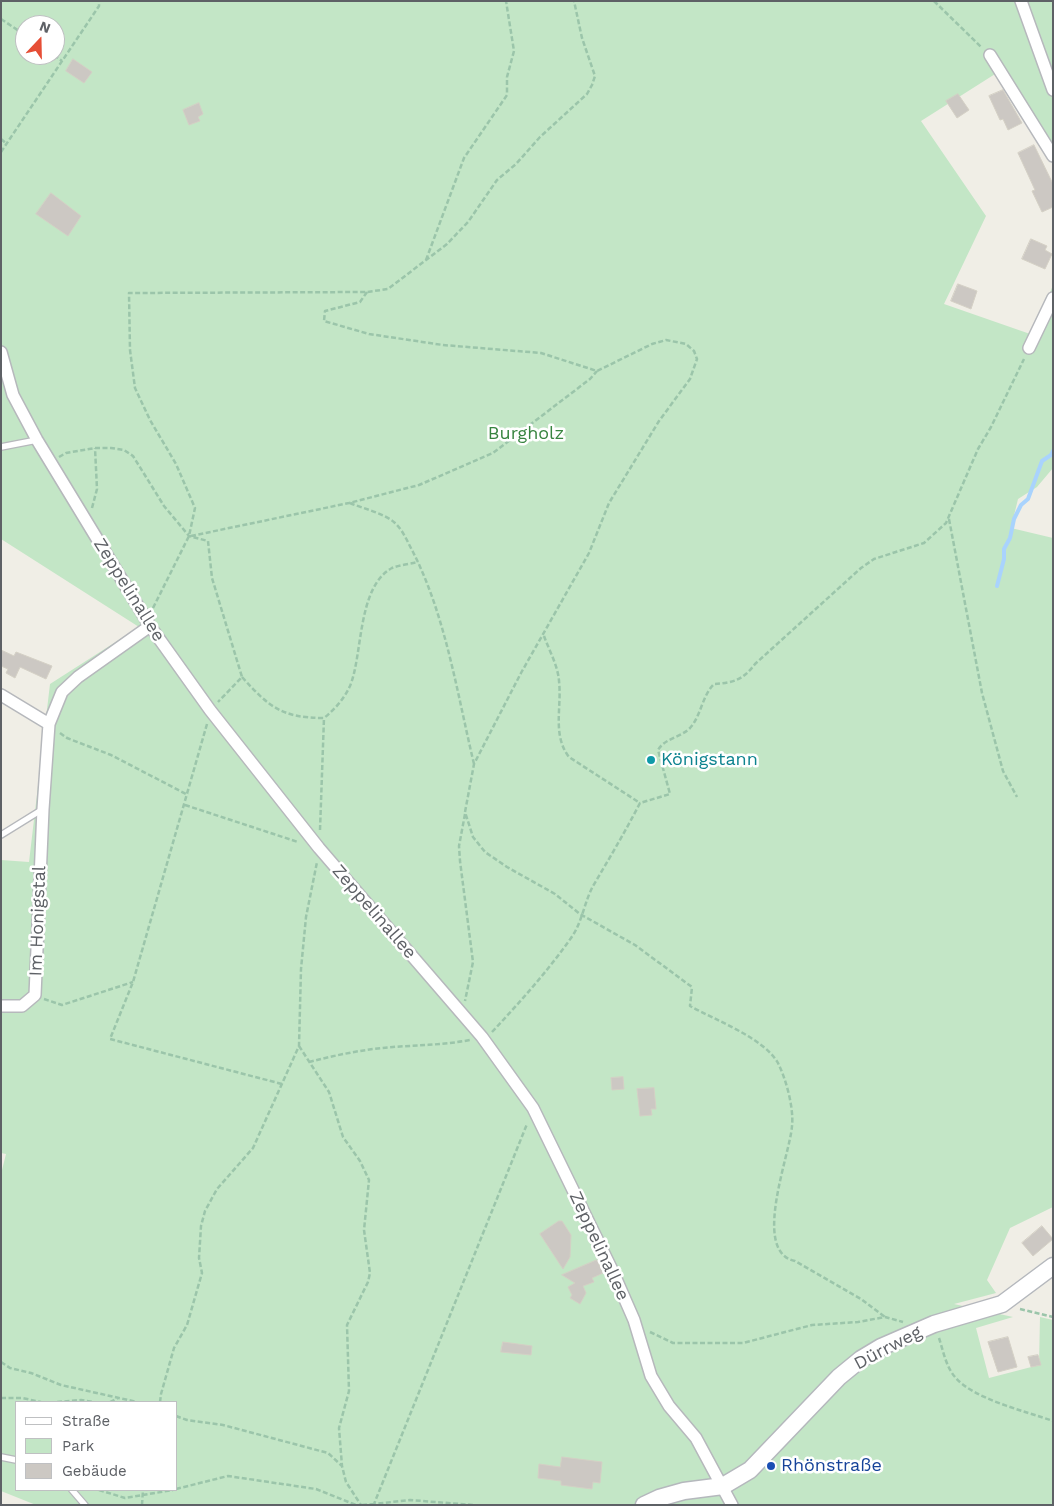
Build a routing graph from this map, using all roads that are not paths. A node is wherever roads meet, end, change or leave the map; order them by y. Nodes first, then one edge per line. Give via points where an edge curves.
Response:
1 (1021, 1) edge
2 (990, 55) road end
3 (1053, 90) edge
4 (1053, 156) edge
5 (1053, 298) edge
6 (1029, 348) road end
7 (1, 352) edge
8 (37, 440) junction
9 (1, 446) edge
10 (150, 626) junction
11 (1, 695) edge
12 (49, 724) junction
13 (43, 809) junction
14 (1, 836) edge
15 (1, 1006) edge
16 (1053, 1266) edge
17 (1, 1457) edge
18 (15, 1460) edge
19 (723, 1486) junction
20 (73, 1491) edge
21 (85, 1505) edge
22 (644, 1505) edge
23 (732, 1505) edge

1 - 3 street
2 - 4 street
5 - 6 street
7 - 8 street, Zeppelinallee via 13,395
8 - 9 lane
8 - 10 street, Zeppelinallee
10 - 12 street, Im Honigstal via 62,692
10 - 19 street, Zeppelinallee via 210,710 319,848 482,1037 533,1108 613,1272 634,1320 651,1376 669,1406 696,1438
11 - 12 street
12 - 13 street, Im Honigstal
13 - 14 lane
13 - 15 street, Im Honigstal via 35,995 22,1006
16 - 19 street, Dürrweg via 1002,1304 934,1324 862,1359 838,1377 750,1470
17 - 18 lane
19 - 22 street via 684,1491
19 - 23 street, Zeppelinallee
20 - 21 lane

